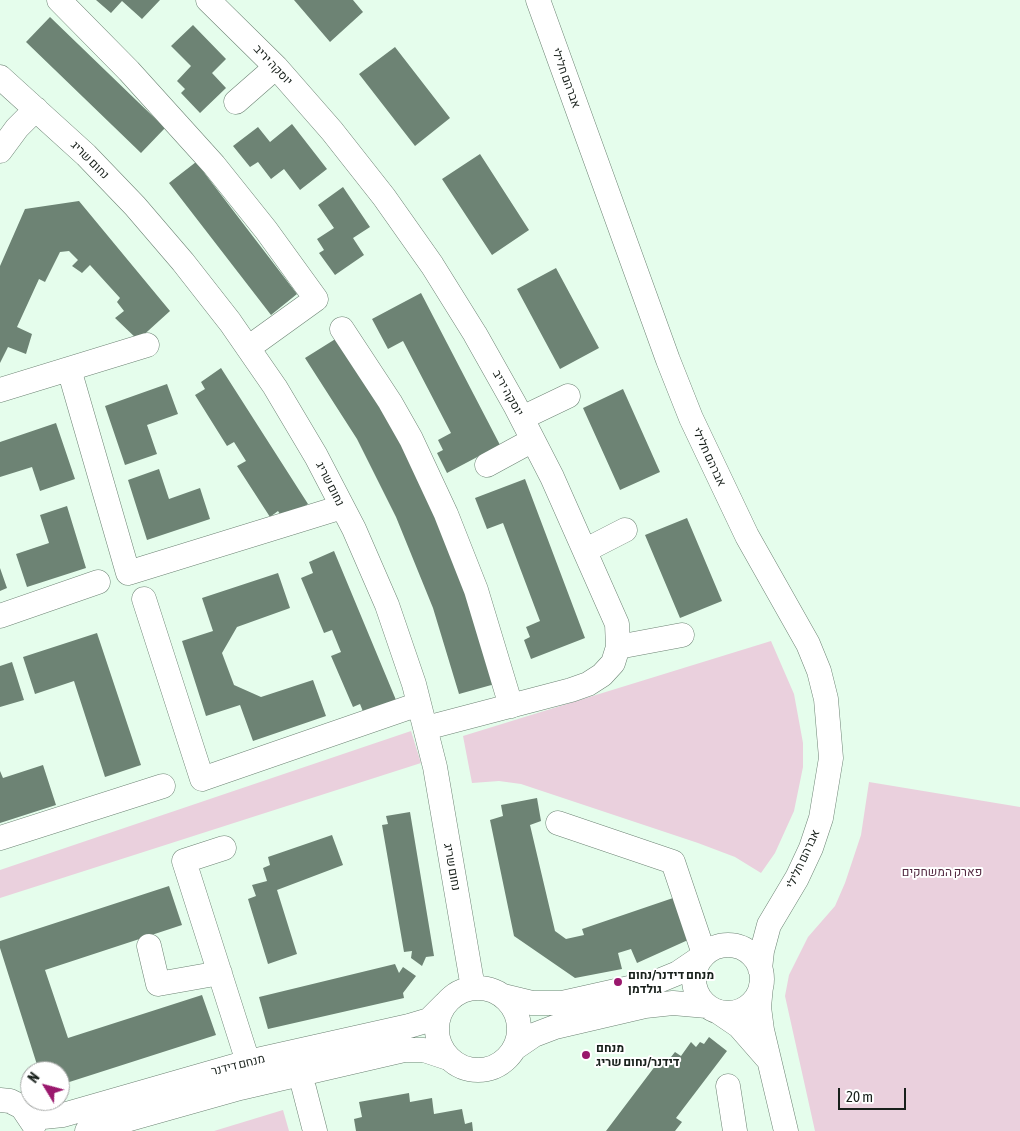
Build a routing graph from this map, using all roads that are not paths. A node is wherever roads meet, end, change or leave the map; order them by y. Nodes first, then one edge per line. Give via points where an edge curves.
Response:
1 (59, 0) edge
2 (208, 0) edge
3 (538, 0) edge
4 (276, 67) junction
5 (0, 77) edge
6 (236, 102) dead end
7 (36, 109) junction
8 (0, 151) edge
9 (342, 329) dead end
10 (147, 345) dead end
11 (248, 348) junction
12 (69, 369) junction
13 (0, 390) edge
14 (568, 396) dead end
15 (522, 418) junction
16 (533, 440) junction
17 (487, 465) dead end
18 (342, 507) junction
19 (624, 530) dead end
20 (586, 550) junction
21 (98, 582) dead end
22 (144, 599) dead end
23 (0, 616) edge
24 (682, 635) dead end
25 (618, 647) junction
26 (419, 704) junction
27 (511, 706) junction
28 (426, 728) junction
29 (163, 786) dead end
30 (558, 823) dead end
31 (0, 838) edge
32 (224, 848) dead end
33 (779, 907) junction
34 (149, 946) dead end
35 (709, 952) junction
36 (220, 973) junction
37 (761, 977) junction
38 (473, 988) junction
39 (503, 996) junction
40 (446, 1004) junction
41 (712, 1008) junction
42 (515, 1048) junction
43 (448, 1058) junction
44 (248, 1062) junction
45 (771, 1063) junction
46 (300, 1073) junction
47 (728, 1086) dead end
48 (16, 1107) edge
49 (96, 1129) edge
50 (315, 1131) edge
51 (735, 1131) edge
52 (786, 1131) edge

1 - 11 street via 214,165 316,299
2 - 4 street, יוסקה יריב
3 - 33 street, אברהם חלילי via 692,418 732,507 795,617 819,671 830,729 828,788 811,848
4 - 6 street
4 - 15 street, יוסקה יריב via 384,197 432,265 476,334
5 - 7 street, נחום שריג
7 - 8 street
7 - 11 street, נחום שריג via 135,206 183,262
9 - 27 street via 390,402 443,506 476,590
10 - 12 street
11 - 18 street, נחום שריג via 307,441
12 - 13 street
12 - 18 street via 128,573
14 - 15 street
15 - 16 street, יוסקה יריב
16 - 17 street
16 - 20 street, יוסקה יריב
18 - 26 street, נחום שריג via 387,605
19 - 20 street
20 - 25 street, יוסקה יריב via 617,624
21 - 23 street
22 - 26 street via 202,779
24 - 25 street
25 - 27 street, יוסקה יריב via 608,670 588,684
26 - 28 street, נחום שריג
27 - 28 street, יוסקה יריב
28 - 38 street, נחום שריג
29 - 31 street
30 - 35 street via 673,862
32 - 36 street via 184,861
33 - 35 street, אברהם חלילי via 752,931
33 - 37 street, אברהם חלילי via 765,938
34 - 36 street via 158,984
35 - 37 street via 743,948 752,955
35 - 39 street via 678,973 656,982 562,1004 538,1004
35 - 41 street via 695,968 694,983 697,994
36 - 44 street
37 - 41 street via 758,994 747,1007 732,1012
37 - 45 street, אברהם חלילי via 759,1007
38 - 39 street via 492,990
38 - 40 street via 455,995
39 - 42 street via 512,1005 519,1023
40 - 43 street via 437,1028 439,1041
40 - 44 street, מנחם דידנר via 436,1015 418,1024
41 - 42 street via 673,1003 645,1006 546,1030
41 - 45 street via 739,1026
42 - 43 street via 502,1063 484,1070 465,1068
43 - 46 street, מנחם דידנר via 424,1050 404,1050
44 - 48 street, מנחם דידנר via 63,1114 43,1117
45 - 52 street, אברהם חלילי
46 - 49 street, מנחם דידנר
46 - 50 street
47 - 51 street

